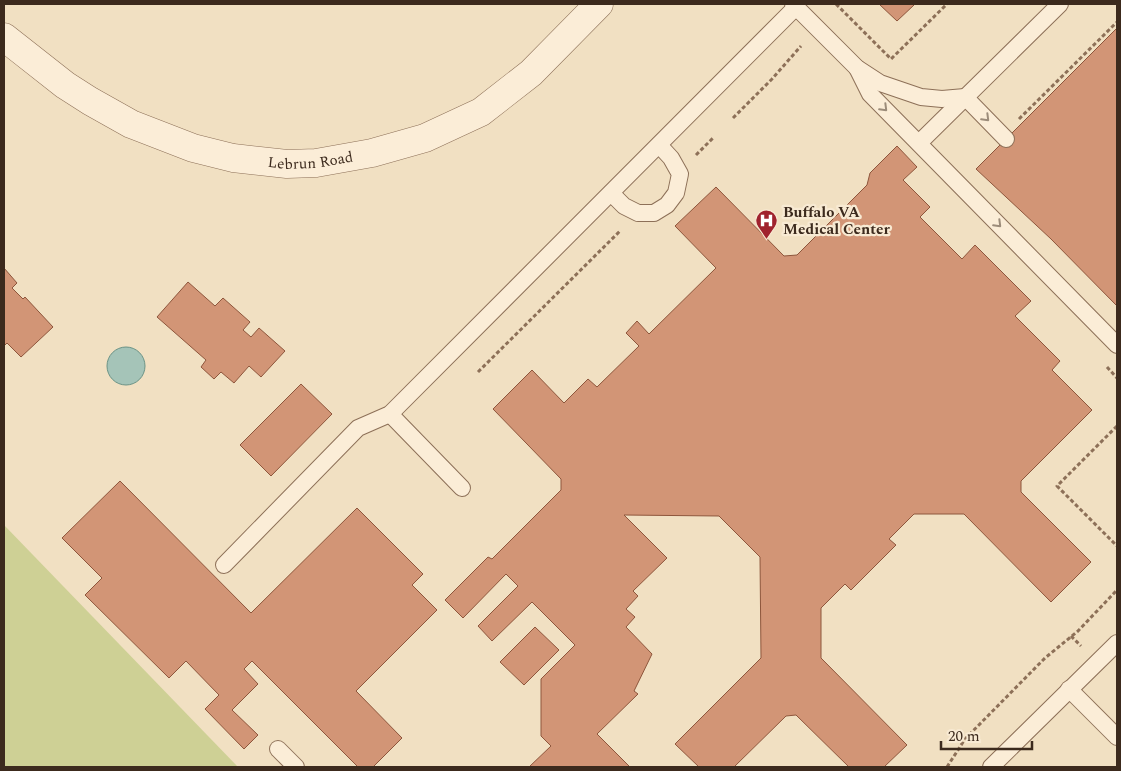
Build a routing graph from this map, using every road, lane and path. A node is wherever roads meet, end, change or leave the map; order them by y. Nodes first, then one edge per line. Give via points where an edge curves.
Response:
1 (599, 4) edge
2 (947, 4) edge
3 (1060, 4) edge
4 (795, 6) edge
5 (838, 6) edge
6 (1117, 22) edge
7 (4, 37) edge
8 (802, 46) dead end
9 (857, 68) junction
10 (965, 97) junction
11 (733, 118) dead end
12 (1010, 132) joint
13 (713, 138) dead end
14 (919, 143) junction
15 (659, 146) junction
16 (695, 155) dead end
17 (611, 193) junction
18 (627, 224) dead end
19 (1117, 345) edge
20 (478, 372) dead end
21 (390, 414) junction
22 (1117, 426) edge
23 (462, 488) dead end
24 (1117, 546) edge
25 (224, 565) dead end
26 (1117, 590) edge
27 (1070, 636) junction
28 (1117, 643) edge
29 (1083, 649) dead end
30 (1069, 689) junction
31 (1117, 737) edge
32 (278, 749) dead end
33 (996, 766) edge
34 (296, 767) edge
35 (948, 767) edge

1 - 7 street, Lebrun Road via 531,73 481,112 425,138 372,153 316,163 287,164 233,158 193,148 131,124 65,85
2 - 5 path via 891,59
3 - 10 lane
4 - 9 lane
4 - 15 lane
6 - 12 path
8 - 11 path
9 - 10 lane via 880,83 921,97
9 -> 14 lane via 870,94
10 -> 12 lane
10 - 14 lane
13 - 16 path
14 -> 19 lane
15 - 17 lane
15 - 17 lane via 680,174 676,193 667,205 654,213 638,213 624,206
17 - 21 lane
18 - 20 path
21 - 23 lane
21 - 25 lane via 358,428
22 - 24 path via 1057,486
26 - 27 path
27 - 29 path
27 - 35 path via 965,739
28 - 30 lane
30 - 31 lane
30 - 33 lane
32 - 34 lane

